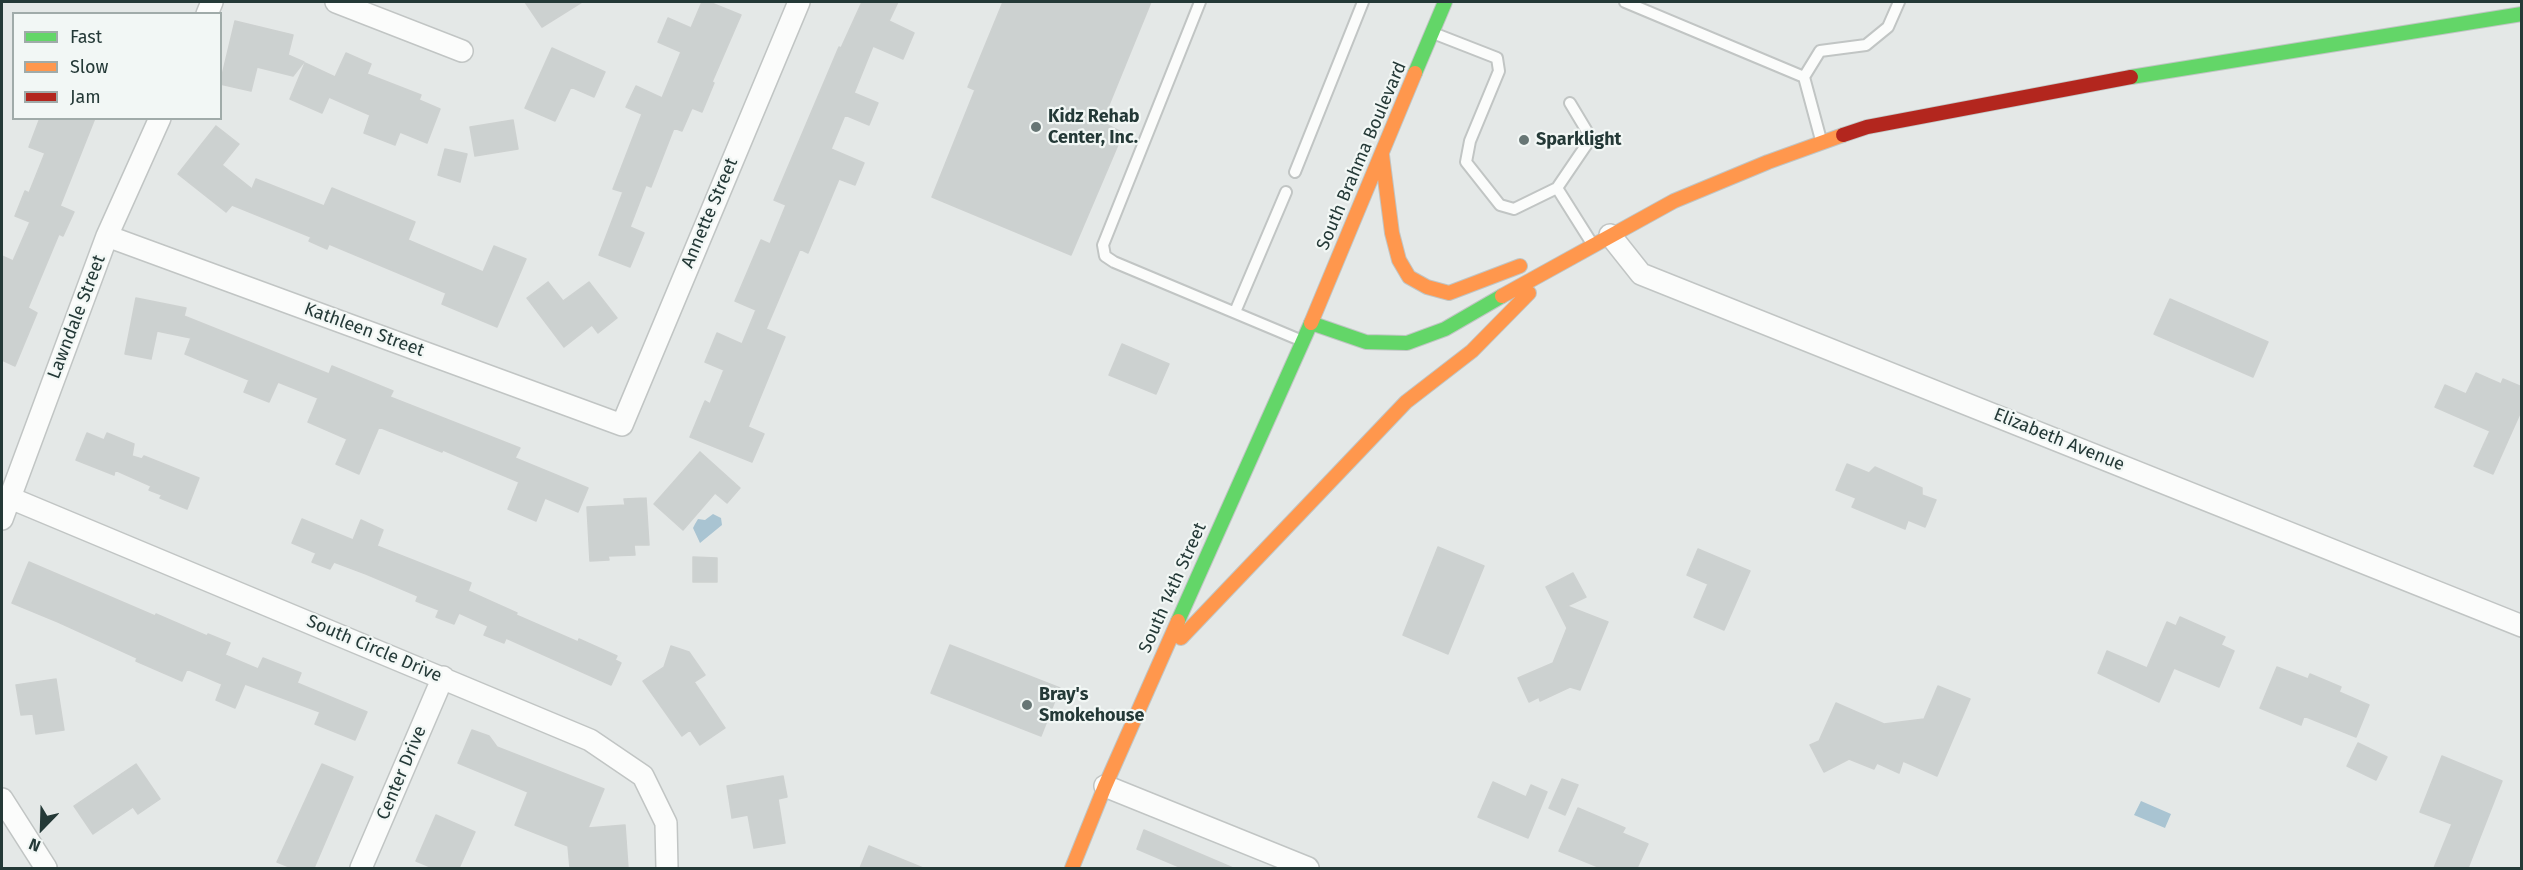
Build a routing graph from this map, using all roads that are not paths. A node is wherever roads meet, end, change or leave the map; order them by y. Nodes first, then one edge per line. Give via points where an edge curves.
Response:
1 (336, 2) edge
2 (799, 2) edge
3 (1200, 2) edge
4 (1363, 2) edge
5 (1444, 2) edge
6 (1625, 2) edge
7 (1899, 2) edge
8 (2522, 14) edge
9 (1432, 33) junction
10 (462, 51) dead end
11 (1804, 77) junction
12 (1569, 103) dead end
13 (159, 120) edge
14 (1822, 143) junction
15 (1382, 155) junction
16 (1295, 172) dead end
17 (1557, 188) junction
18 (1286, 192) dead end
19 (107, 236) junction
20 (1602, 240) junction
21 (1560, 262) junction
22 (1235, 312) junction
23 (1311, 323) junction
24 (1303, 342) junction
25 (621, 425) joint
26 (8, 497) junction
27 (2, 519) edge
28 (2522, 626) edge
29 (1162, 657) junction
30 (442, 677) junction
31 (1105, 786) junction
32 (2, 799) edge
33 (46, 868) edge
34 (361, 868) edge
35 (667, 868) edge
36 (1072, 868) edge
37 (1305, 868) edge

1 - 10 street
2 - 25 street, Annette Street
3 - 22 lane via 1103,245 1105,256 1114,262
4 - 16 lane
5 - 9 main road, South Brahma Boulevard
6 - 11 lane
7 - 11 lane via 1888,27 1866,45 1820,51
8 - 14 main road via 2085,85 1867,127
9 - 15 main road, South Brahma Boulevard
9 - 17 lane via 1497,58 1498,71 1470,141 1466,162 1500,205 1514,209
11 - 14 lane
12 - 17 lane via 1591,138
13 - 19 street, Lawndale Street
14 - 20 main road via 1674,201
15 - 21 main road via 1392,233 1399,260 1409,277 1449,293 1521,265
15 - 23 main road, South Brahma Boulevard
17 - 20 lane
18 - 22 lane
19 - 25 street, Kathleen Street
19 - 26 street, Lawndale Street
20 - 21 main road
20 - 28 street, Elizabeth Avenue via 1641,274
21 - 23 main road via 1445,329 1407,343 1366,342
21 - 29 main road via 1472,351 1406,402
22 - 24 lane
23 - 24 main road, South 14th Street
24 - 29 main road, South 14th Street
26 - 27 street, Lawndale Street
26 - 30 street, South Circle Drive
29 - 31 main road, South 14th Street
30 - 34 street, Center Drive
30 - 35 street, South Circle Drive via 590,740 643,776 666,823
31 - 36 main road, South 14th Street
31 - 37 street
32 - 33 street

